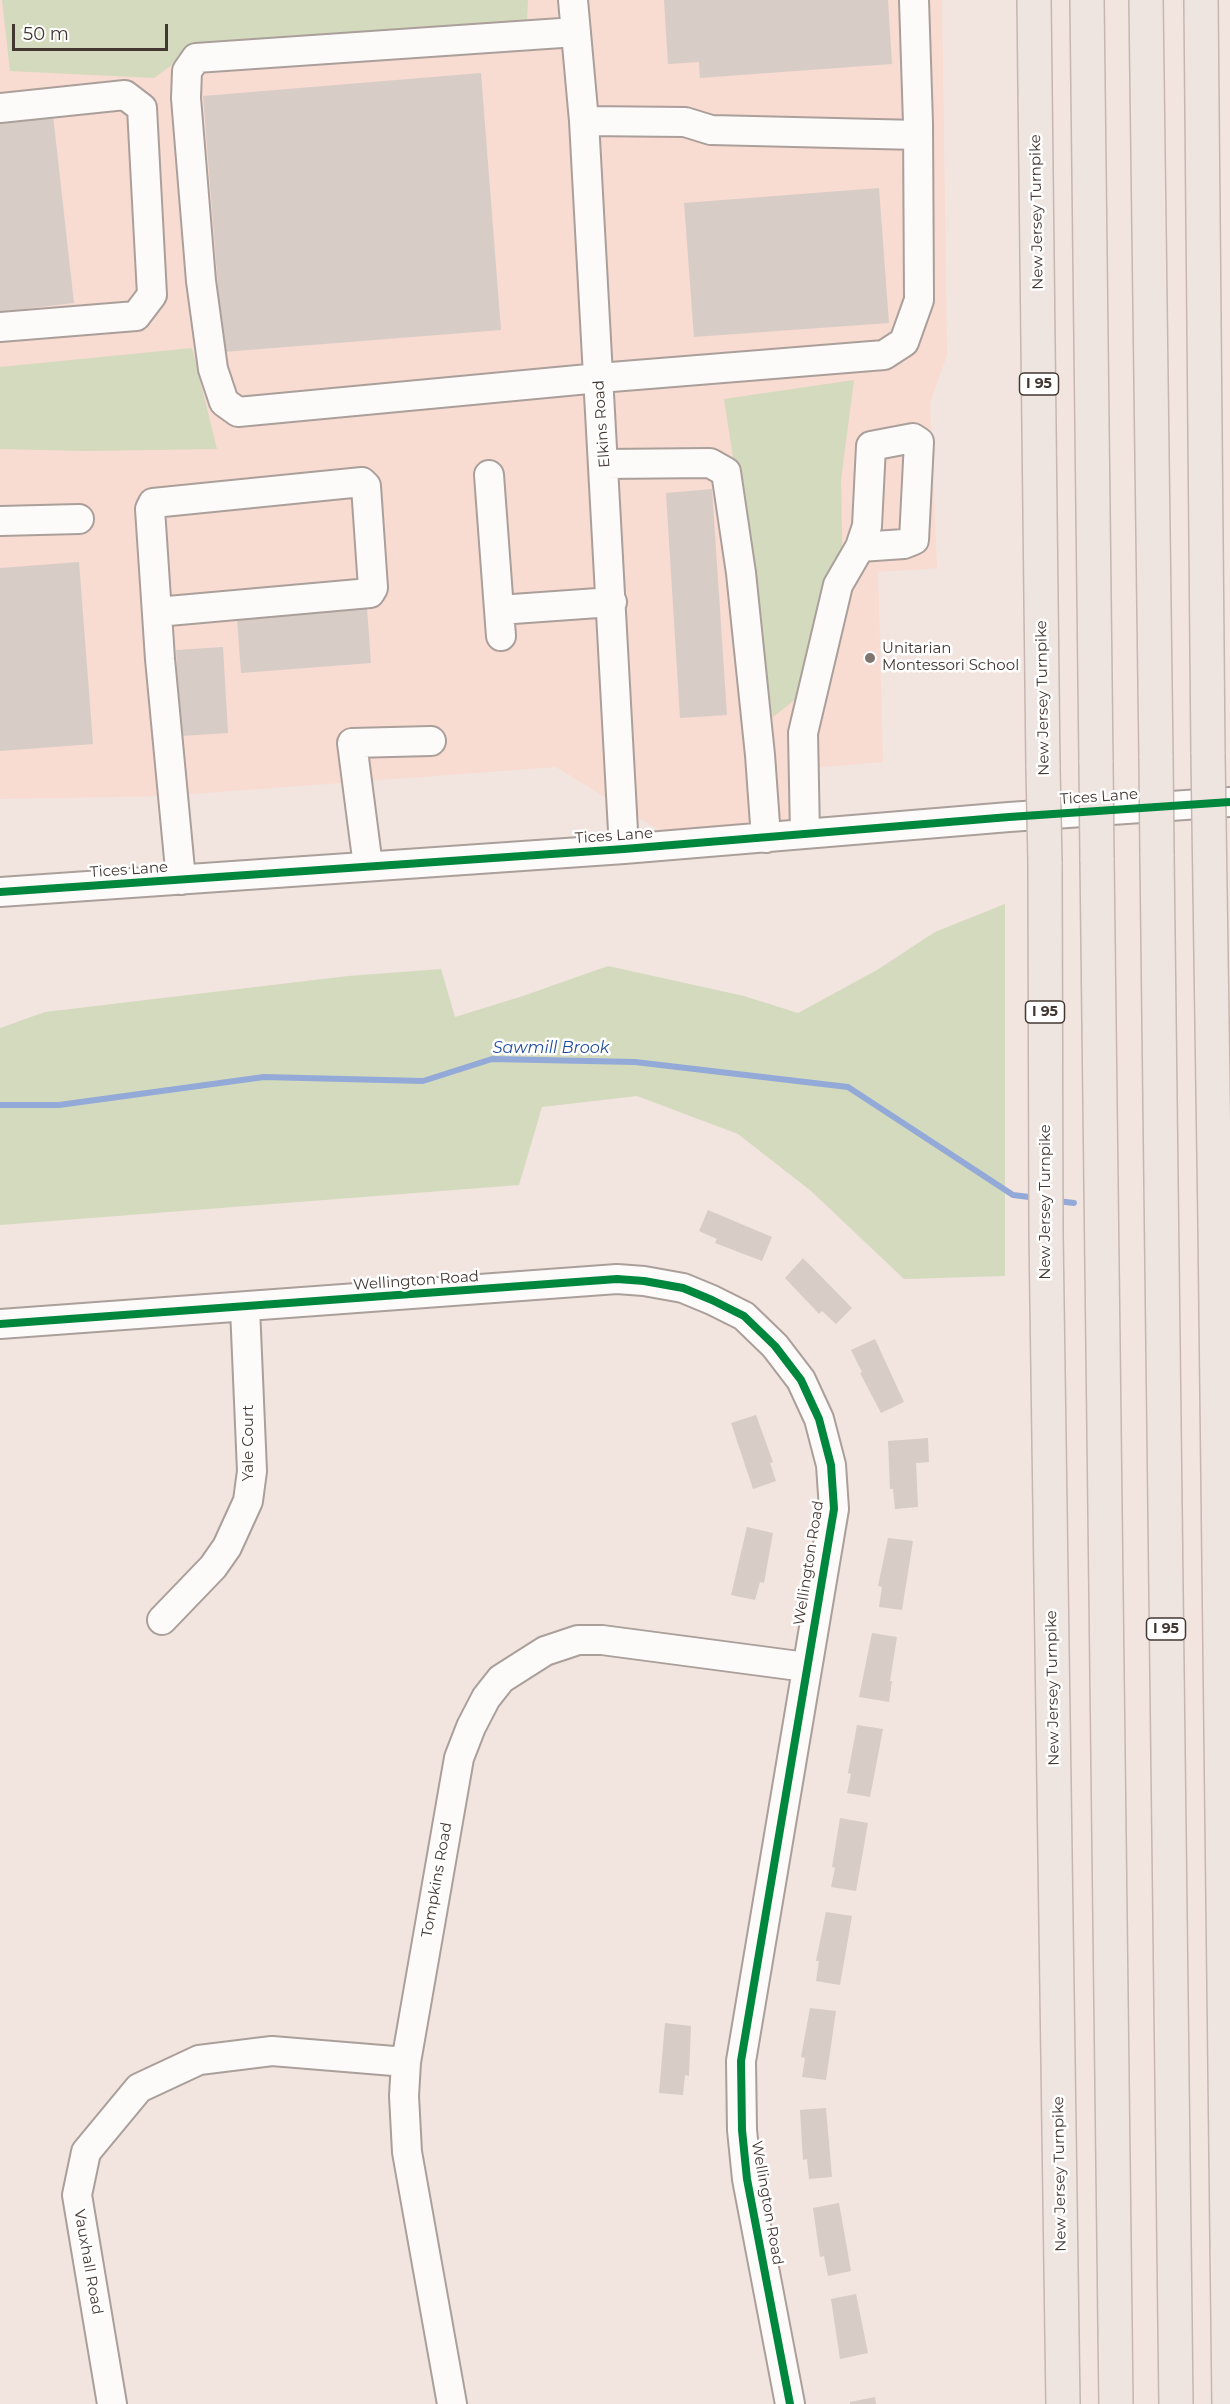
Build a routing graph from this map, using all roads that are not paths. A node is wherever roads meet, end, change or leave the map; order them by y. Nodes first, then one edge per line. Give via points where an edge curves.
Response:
1 (573, 0) edge
2 (914, 0) edge
3 (1034, 0) edge
4 (1087, 0) edge
5 (1146, 0) edge
6 (1201, 0) edge
7 (576, 32) junction
8 (0, 108) edge
9 (584, 122) junction
10 (918, 135) junction
11 (0, 327) edge
12 (599, 378) junction
13 (605, 464) junction
14 (489, 475) dead end
15 (79, 519) dead end
16 (0, 521) edge
17 (860, 548) dead end
18 (612, 602) junction
19 (157, 612) junction
20 (431, 741) dead end
21 (1230, 802) edge
22 (806, 834) junction
23 (766, 838) junction
24 (624, 849) junction
25 (368, 866) junction
26 (181, 880) junction
27 (0, 892) edge
28 (245, 1308) junction
29 (0, 1324) edge
30 (162, 1620) dead end
31 (806, 1667) junction
32 (406, 2062) junction
33 (112, 2404) edge
34 (452, 2404) edge
35 (790, 2404) edge
36 (1063, 2404) edge
37 (1116, 2404) edge
38 (1176, 2404) edge
39 (1229, 2404) edge

1 - 7 street, Elkins Road
2 - 10 street
3 - 36 highway, New Jersey Turnpike / I 95, bridge
4 - 37 highway, bridge
5 - 38 highway, I 95, bridge
6 - 39 highway, bridge
7 - 9 street, Elkins Road
7 - 12 street via 196,58 187,71 186,98 201,282 213,369 224,402 238,412
8 - 11 street via 125,95 142,108 152,295 136,316
9 - 10 street via 685,122 711,130
9 - 12 street, Elkins Road
10 - 12 street via 919,300 904,342 884,356
12 - 13 street, Elkins Road
13 - 18 street, Elkins Road
13 - 23 street via 710,463 726,472 741,573
14 - 18 street via 500,623
15 - 16 street
17 - 22 street via 838,585 803,733
18 - 24 street, Elkins Road
19 - 19 street via 150,509 153,503 362,482 366,486 374,588 370,593
19 - 26 street
20 - 25 street via 344,743
21 - 22 street, Tices Lane
22 - 23 street, Tices Lane
23 - 24 street, Tices Lane
24 - 25 street, Tices Lane
25 - 26 street, Tices Lane
26 - 27 street, Tices Lane
28 - 29 street, Wellington Road
28 - 30 street, Yale Court via 252,1471 248,1501 213,1567
28 - 31 street, Wellington Road via 617,1279 683,1288 744,1316 775,1346 801,1380 819,1419 831,1465 834,1509
31 - 32 street, Tompkins Road via 578,1640 545,1651 501,1679 481,1708 459,1758
31 - 35 street, Wellington Road via 741,2061 747,2179
32 - 33 street, Vauxhall Road via 272,2051 199,2061 139,2088 86,2152 77,2195
32 - 34 street, Tompkins Road via 407,2152

